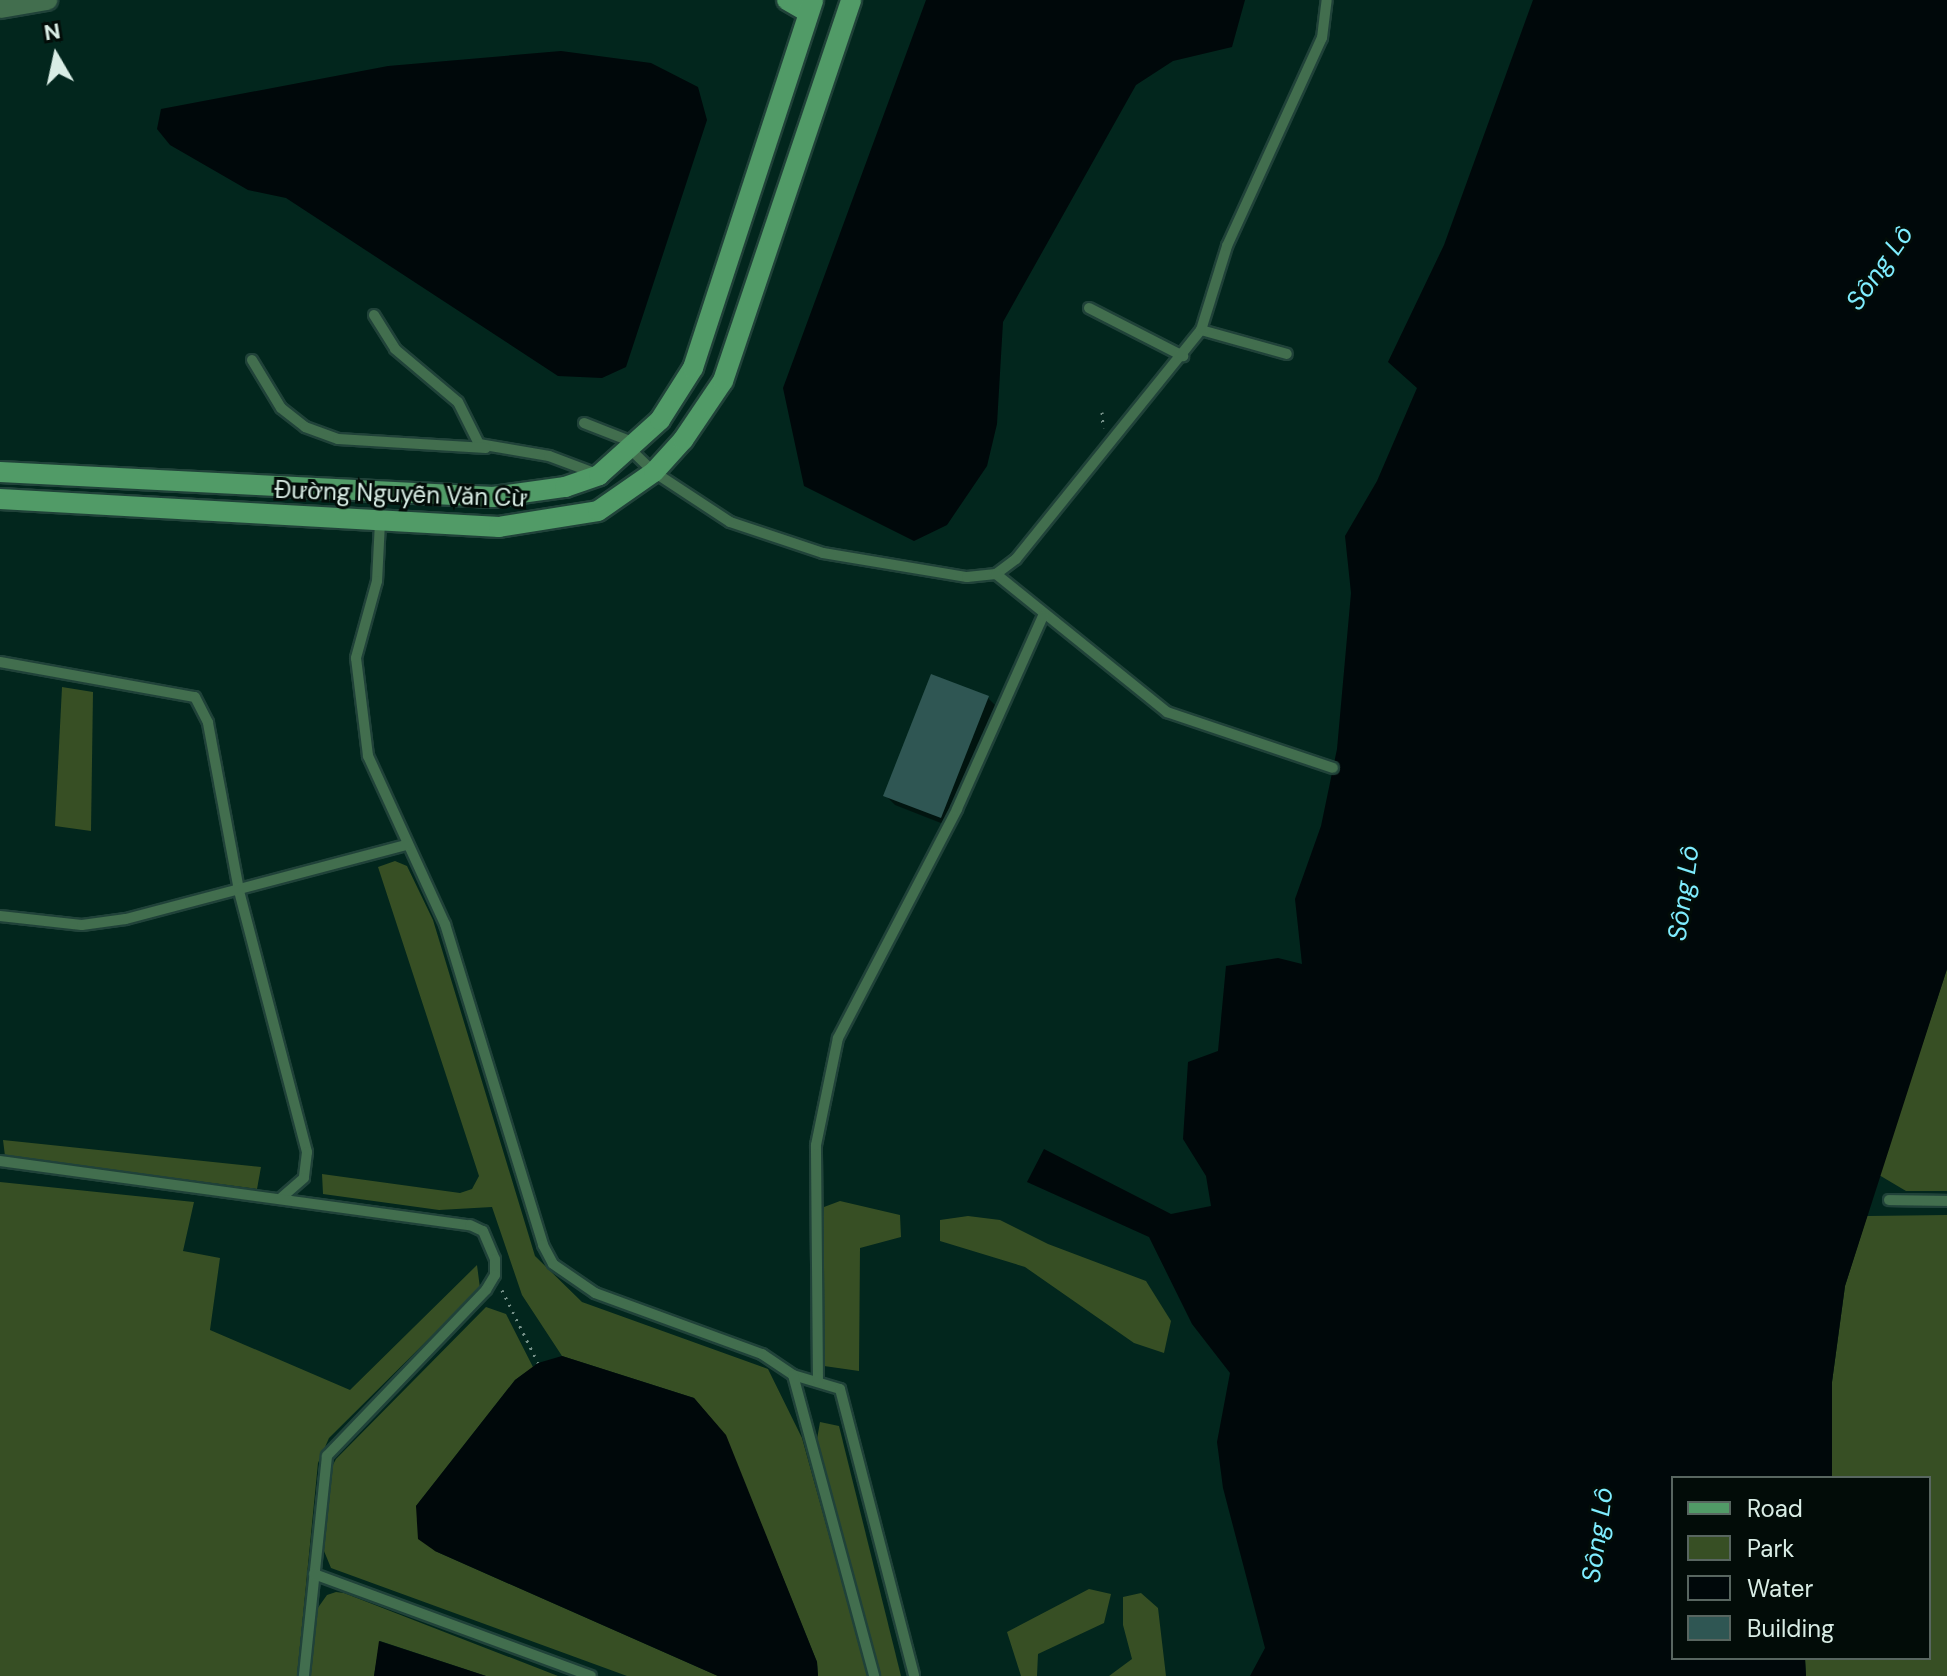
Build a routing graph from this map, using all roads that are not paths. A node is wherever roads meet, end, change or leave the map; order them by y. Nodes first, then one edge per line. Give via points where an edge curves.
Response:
1 (47, 0) edge
2 (787, 0) edge
3 (851, 0) edge
4 (1327, 0) edge
5 (811, 6) edge
6 (0, 8) edge
7 (1089, 308) dead end
8 (374, 315) dead end
9 (1201, 330) junction
10 (1287, 354) dead end
11 (1183, 356) junction
12 (252, 360) dead end
13 (584, 423) dead end
14 (634, 447) junction
15 (489, 448) junction
16 (0, 472) edge
17 (654, 472) junction
18 (599, 475) junction
19 (0, 499) edge
20 (380, 522) junction
21 (996, 574) junction
22 (1043, 616) junction
23 (0, 662) edge
24 (1333, 768) dead end
25 (406, 845) junction
26 (239, 891) junction
27 (0, 916) edge
28 (0, 1161) edge
29 (280, 1199) junction
30 (1889, 1200) dead end
31 (1947, 1201) edge
32 (793, 1375) junction
33 (818, 1381) junction
34 (314, 1574) junction
35 (304, 1676) edge
36 (591, 1676) edge
37 (874, 1676) edge
38 (914, 1676) edge

1 - 6 street
2 - 5 main road
3 - 17 main road, Đường Nguyễn Văn Cừ via 723,381
4 - 9 lane via 1322,38 1227,246
5 - 14 main road, Đường Nguyễn Văn Cừ via 693,368
7 - 11 lane
8 - 15 lane via 395,349 458,402 479,444
9 - 10 lane
9 - 11 lane
11 - 21 lane via 1016,559
12 - 15 lane via 281,408 305,427 338,439
13 - 14 lane
14 - 17 lane
14 - 18 main road, Đường Nguyễn Văn Cừ
15 - 18 lane via 549,456
16 - 18 main road, Đường Nguyễn Văn Cừ via 493,497 565,487
17 - 20 main road, Đường Nguyễn Văn Cừ via 598,511 560,520 499,527
17 - 21 lane via 730,522 823,553 967,577
19 - 20 main road, Đường Nguyễn Văn Cừ
20 - 25 lane via 377,581 356,658 368,756
21 - 22 lane
22 - 24 lane via 1167,712
22 - 33 lane via 957,809 838,1038 816,1145
23 - 26 lane via 195,697 208,723
25 - 26 lane
25 - 32 lane via 445,924 553,1264 595,1293 762,1354
26 - 27 lane via 82,925
26 - 29 lane via 307,1152 304,1178
28 - 29 lane
29 - 34 lane via 470,1225 483,1231 492,1248 495,1275 327,1456
30 - 31 lane
32 - 33 lane
32 - 37 lane
33 - 38 lane via 840,1389
34 - 35 lane
34 - 36 lane

